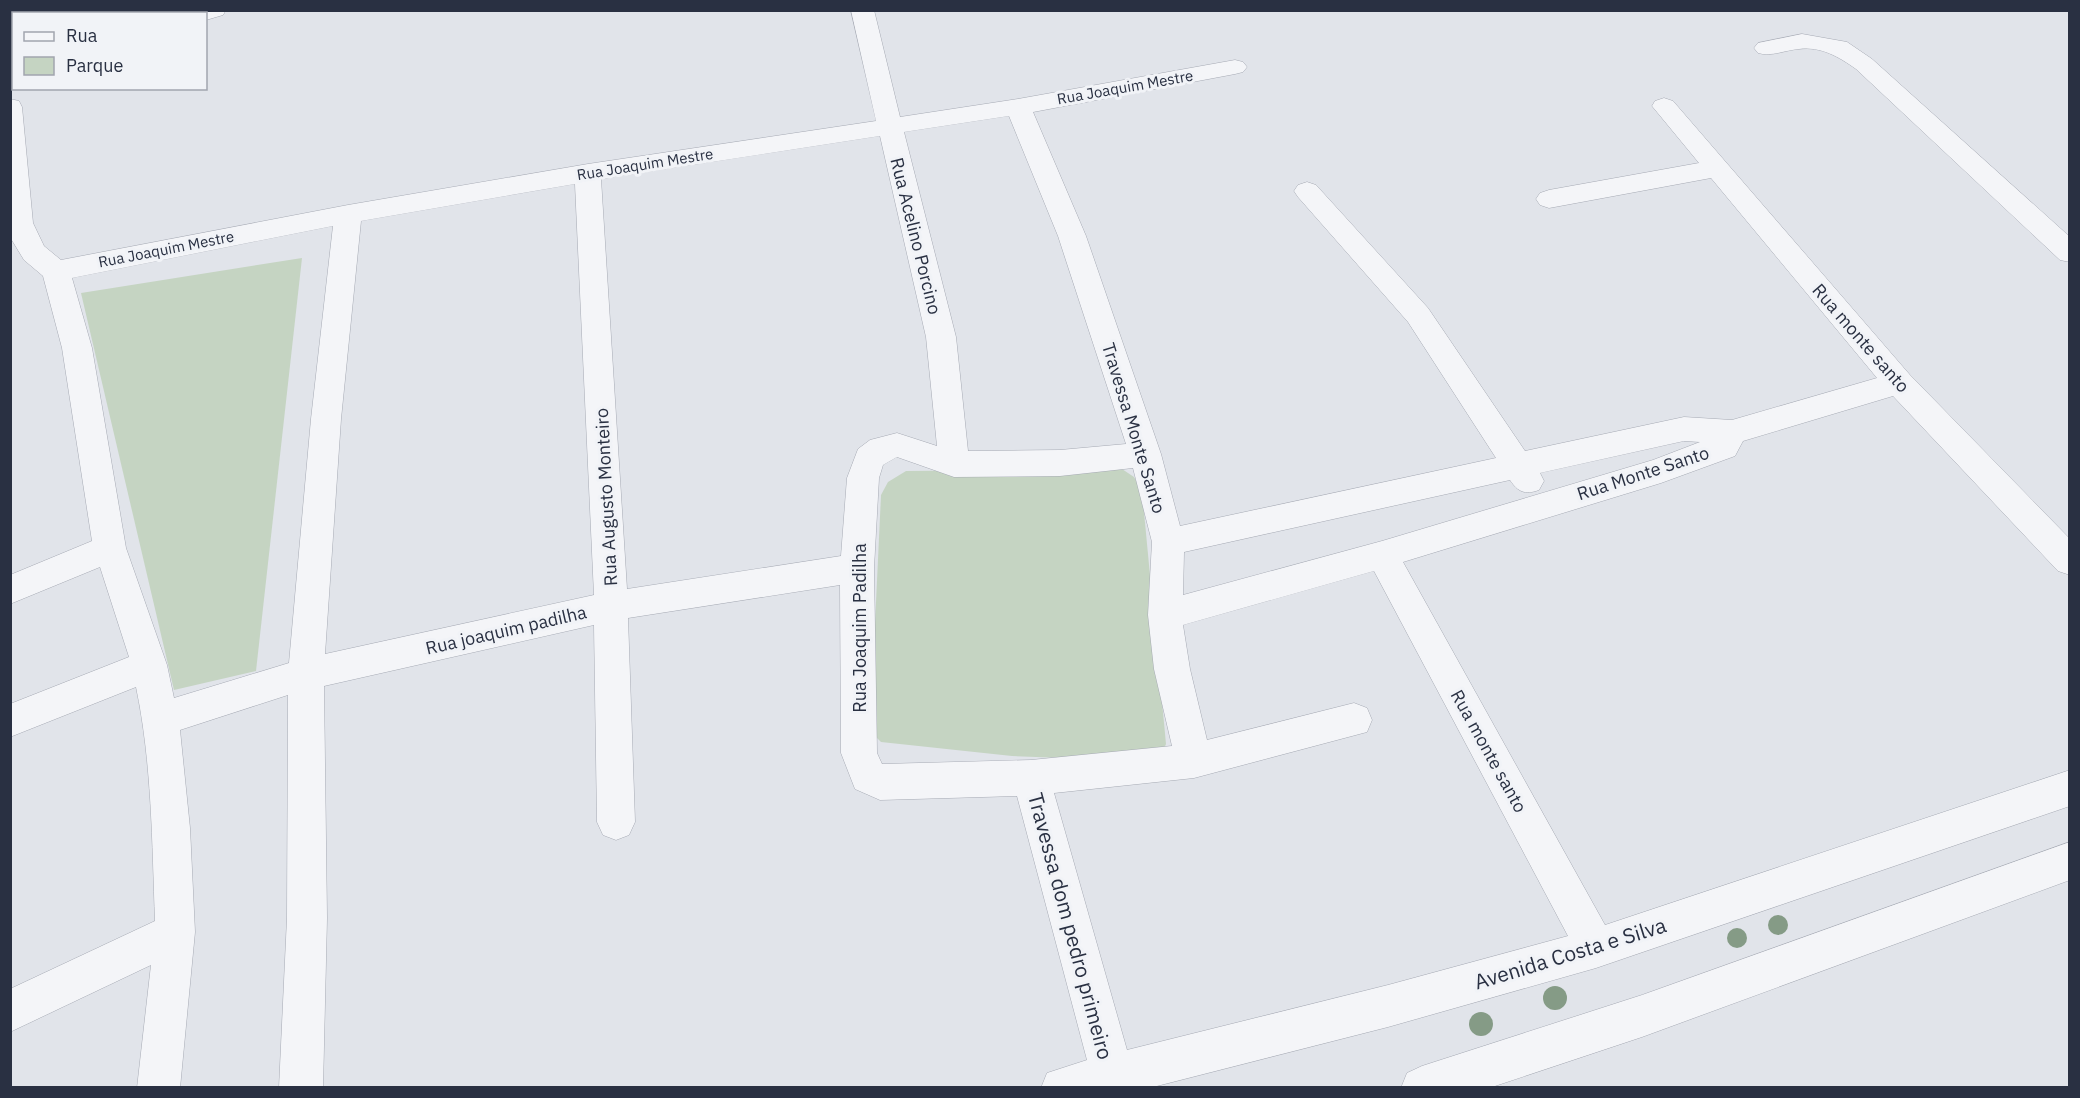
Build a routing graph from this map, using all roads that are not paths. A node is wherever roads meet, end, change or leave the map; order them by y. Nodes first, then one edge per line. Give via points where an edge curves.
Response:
1 (862, 10) edge
2 (1766, 48) dead end
3 (1235, 67) dead end
4 (1664, 106) dead end
5 (10, 107) edge
6 (1018, 107) junction
7 (889, 126) junction
8 (1715, 169) junction
9 (588, 173) junction
10 (1307, 191) dead end
11 (1549, 199) dead end
12 (348, 214) junction
13 (2070, 254) edge
14 (56, 271) junction
15 (1899, 383) junction
16 (1732, 432) junction
17 (1145, 453) junction
18 (954, 464) junction
19 (1517, 464) junction
20 (1545, 504) junction
21 (1168, 542) junction
22 (110, 548) junction
23 (1382, 555) junction
24 (2070, 561) edge
25 (857, 568) junction
26 (10, 590) edge
27 (611, 606) junction
28 (1165, 615) junction
29 (150, 665) junction
30 (306, 674) junction
31 (161, 719) junction
32 (1354, 720) dead end
33 (10, 721) edge
34 (1194, 761) junction
35 (868, 777) joint
36 (1031, 778) junction
37 (2070, 788) edge
38 (616, 822) dead end
39 (2070, 861) edge
40 (175, 932) junction
41 (1596, 948) junction
42 (10, 1011) edge
43 (159, 1079) edge
44 (1114, 1081) edge
45 (301, 1088) edge
46 (1062, 1088) edge
47 (1422, 1088) edge

1 - 7 street, Rua Acelino Porcino
2 - 13 street via 1802,41 1839,47 1873,72
3 - 6 street, Rua Joaquim Mestre
4 - 8 street, Rua monte santo
5 - 14 street via 16,205 24,238 33,252
6 - 7 street, Rua Joaquim Mestre
6 - 17 street, Travessa Monte Santo via 1072,236
7 - 9 street, Rua Joaquim Mestre
7 - 18 street, Rua Acelino Porcino via 941,338
8 - 11 street
8 - 15 street, Rua monte santo
9 - 12 street, Rua Joaquim Mestre
9 - 27 street, Rua Augusto Monteiro
10 - 19 street via 1418,315
12 - 14 street, Rua Joaquim Mestre
12 - 30 street via 326,419
14 - 22 street via 77,348
15 - 16 street
15 - 24 street, Rua monte santo
16 - 19 street, Rua Monte Santo via 1684,429
16 - 20 street, Rua Monte Santo via 1724,447 1661,471
17 - 18 street via 1060,463
17 - 21 street, Travessa Monte Santo
18 - 25 street, Rua Joaquim Padilha via 897,445 881,449 869,458 863,478
19 - 20 street
19 - 21 street, Rua Monte Santo
20 - 23 street, Rua Monte Santo
21 - 28 street, Travessa Monte Santo
22 - 26 street
22 - 29 street
23 - 28 street, Rua Monte Santo
23 - 41 street, Rua monte santo
25 - 27 street, Rua joaquim padilha
25 - 35 street, Rua Joaquim Padilha via 859,753
27 - 30 street, Rua joaquim padilha
27 - 38 street, Rua Augusto Monteiro
28 - 34 street, Travessa Monte Santo via 1172,669
29 - 31 street
29 - 33 street
30 - 31 street, Rua joaquim padilha
30 - 45 street via 307,918
31 - 40 street
32 - 34 street, Travessa dom pedro primeiro
34 - 36 street, Travessa dom pedro primeiro
35 - 36 street, Travessa dom pedro primeiro via 880,783
36 - 44 street, Travessa dom pedro primeiro
37 - 41 street, Avenida Costa e Silva
39 - 47 street via 1642,1016
40 - 42 street
40 - 43 street
41 - 44 street, Avenida Costa e Silva
44 - 46 street, Avenida Costa e Silva

